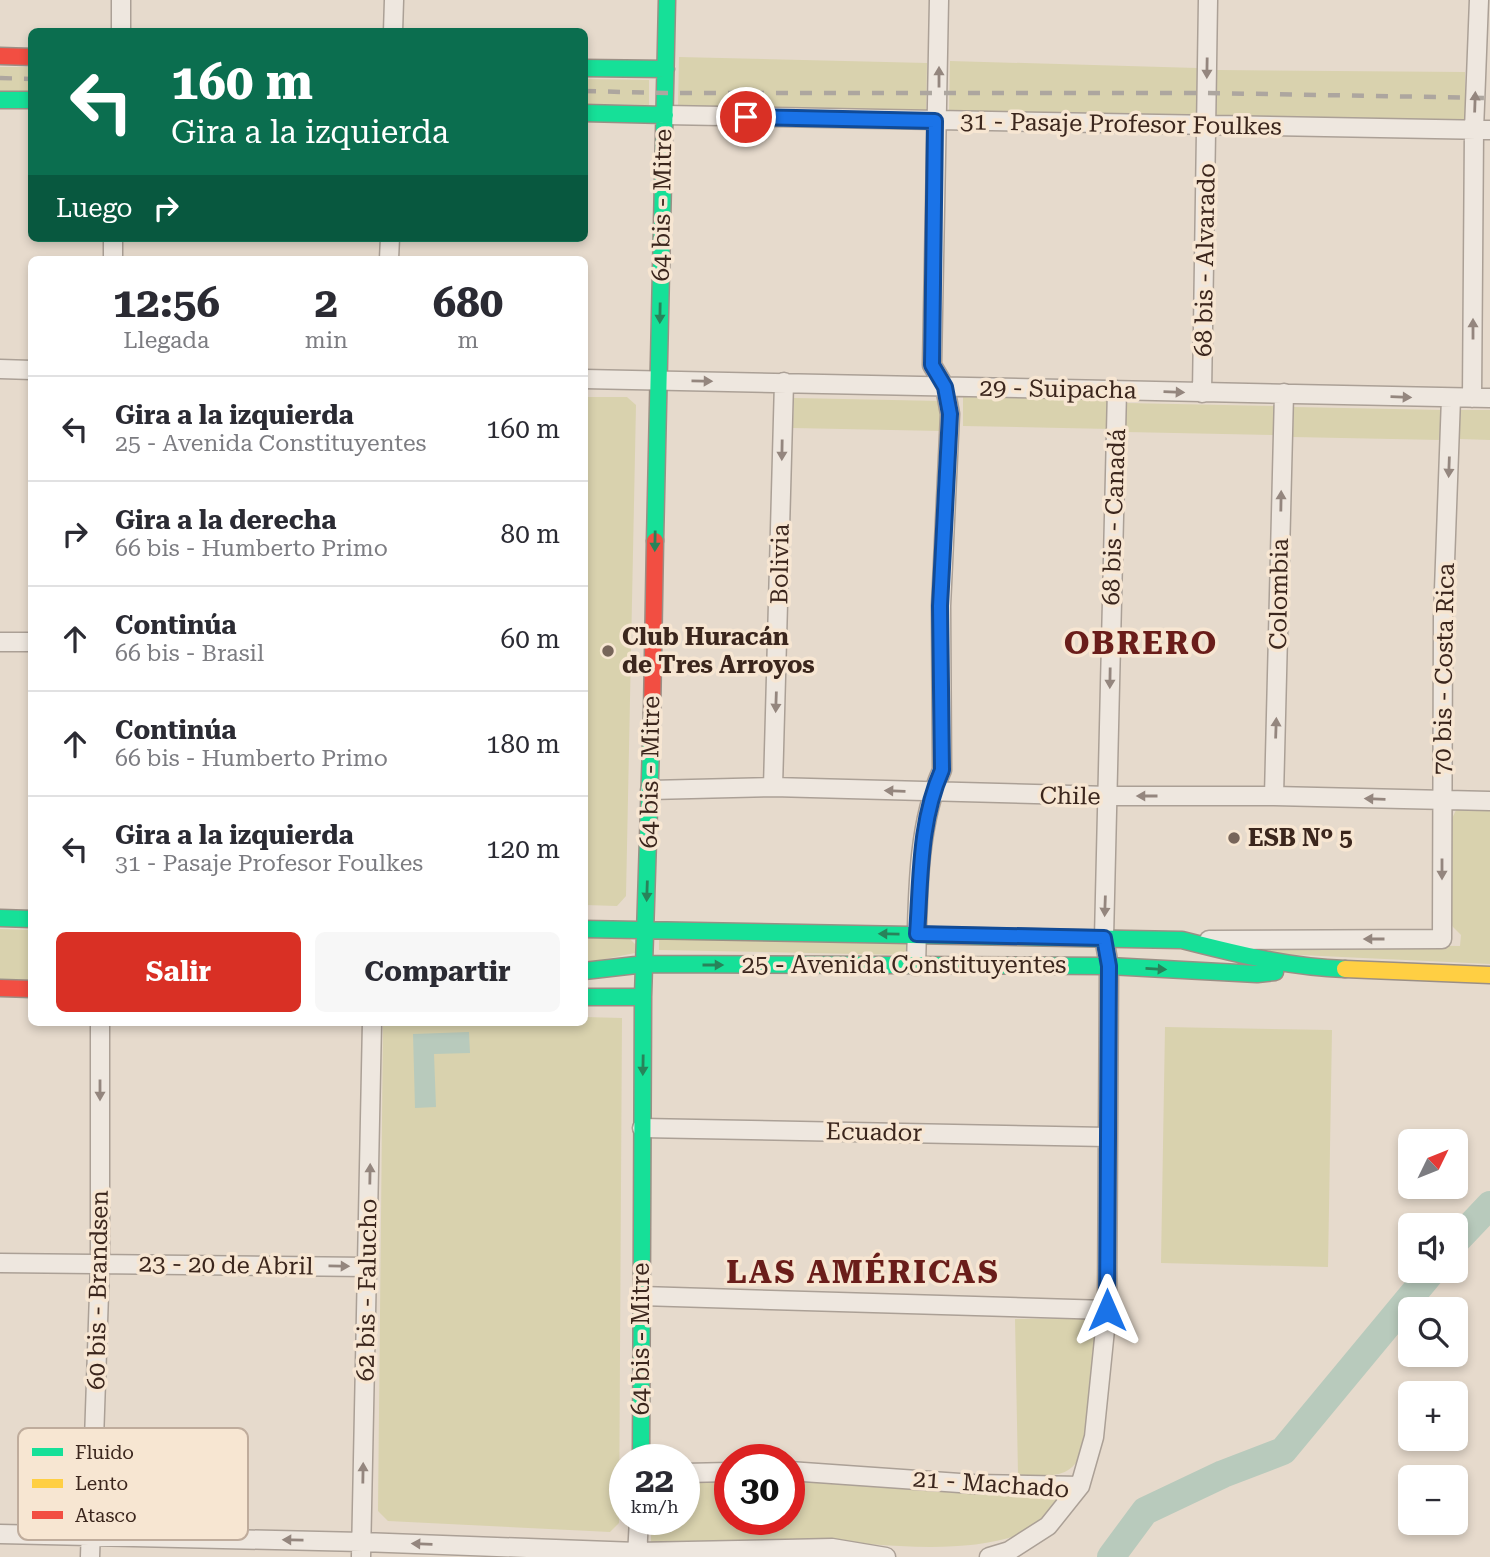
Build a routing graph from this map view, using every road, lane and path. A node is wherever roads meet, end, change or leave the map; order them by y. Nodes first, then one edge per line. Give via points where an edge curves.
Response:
1 (121, 0) edge
2 (394, 0) edge
3 (667, 0) edge
4 (939, 0) edge
5 (1208, 0) edge
6 (1479, 0) edge
7 (121, 28) edge
8 (393, 28) edge
9 (0, 56) edge
10 (28, 57) edge
11 (588, 68) edge
12 (666, 69) junction
13 (0, 100) edge
14 (28, 100) edge
15 (588, 113) edge
16 (665, 115) junction
17 (935, 121) junction
18 (1207, 126) junction
19 (1482, 130) edge
20 (0, 369) edge
21 (28, 370) edge
22 (588, 379) edge
23 (658, 380) junction
24 (784, 382) junction
25 (945, 387) junction
26 (1117, 390) junction
27 (1202, 393) junction
28 (1283, 393) junction
29 (1451, 398) junction
30 (1481, 398) edge
31 (0, 642) edge
32 (28, 642) edge
33 (773, 787) junction
34 (650, 790) junction
35 (932, 793) junction
36 (1109, 796) junction
37 (1274, 796) junction
38 (1443, 801) junction
39 (1490, 801) edge
40 (0, 918) edge
41 (28, 919) edge
42 (588, 929) edge
43 (646, 930) junction
44 (917, 934) junction
45 (1104, 938) junction
46 (1442, 939) joint
47 (1182, 940) junction
48 (645, 964) junction
49 (916, 966) junction
50 (1109, 966) junction
51 (1308, 968) junction
52 (588, 971) edge
53 (1490, 975) edge
54 (0, 988) edge
55 (28, 989) edge
56 (588, 997) edge
57 (643, 997) junction
58 (100, 1026) edge
59 (372, 1026) edge
60 (642, 1128) junction
61 (1107, 1137) junction
62 (0, 1263) edge
63 (100, 1264) junction
64 (368, 1267) junction
65 (641, 1296) junction
66 (1107, 1310) junction
67 (95, 1428) edge
68 (641, 1444) edge
69 (805, 1473) edge
70 (1080, 1486) junction
71 (0, 1534) edge
72 (18, 1535) edge
73 (638, 1535) edge
74 (158, 1540) edge
75 (361, 1549) edge
76 (637, 1555) edge
77 (886, 1557) edge
78 (989, 1557) edge

1 - 7 street
2 - 8 street
3 - 12 main road, 64 bis - Mitre
17 -> 4 street
5 -> 18 street, 68 bis - Alvarado
19 -> 6 street
9 - 10 main road
11 - 12 main road
12 - 16 main road, 64 bis - Mitre
13 - 14 main road
15 - 16 main road, 31 - Pasaje Profesor Foulkes
16 - 17 street, 31 - Pasaje Profesor Foulkes
16 -> 23 main road, 64 bis - Mitre
17 - 18 street, 31 - Pasaje Profesor Foulkes
17 - 25 street via 932,365
18 - 19 street, 31 - Pasaje Profesor Foulkes
18 - 27 street, 68 bis - Alvarado
30 -> 19 street
20 - 21 street
22 - 23 street, 29 - Suipacha
23 -> 24 street, 29 - Suipacha
23 -> 34 main road, 64 bis - Mitre
24 - 25 street, 29 - Suipacha
24 -> 33 street, Bolivia
25 - 26 street, 29 - Suipacha
25 - 35 street via 950,414 940,606 942,770
26 -> 27 street, 29 - Suipacha
26 -> 36 street, 68 bis - Canadá
27 - 28 street, 29 - Suipacha
28 -> 29 street, 29 - Suipacha
37 -> 28 street, Colombia
29 - 30 street, 29 - Suipacha
29 -> 38 street, 70 bis - Costa Rica via 1443,617
31 - 32 street
33 - 34 street, Chile
35 -> 33 street, Chile
34 -> 43 main road, 64 bis - Mitre
35 - 36 street, Chile
35 - 44 street via 925,820
37 -> 36 street, Chile
36 -> 45 street, 68 bis - Canadá
38 -> 37 street, Chile
38 - 39 street, Chile
38 -> 46 street, 70 bis - Costa Rica
40 - 41 main road
42 - 43 main road, 25 - Avenida Constituyentes
44 -> 43 main road, 25 - Avenida Constituyentes
43 - 48 main road, 64 bis - Mitre
44 - 45 main road, 25 - Avenida Constituyentes
44 - 49 street
45 - 47 main road, 25 - Avenida Constituyentes
45 - 50 street
46 -> 47 street, 25 - Avenida Constituyentes
47 - 51 main road, 25 - Avenida Constituyentes
48 -> 49 main road, 25 - Avenida Constituyentes
48 - 52 main road, 25 - Avenida Constituyentes
48 - 57 main road, 64 bis - Mitre
49 - 50 main road, 25 - Avenida Constituyentes
50 -> 51 main road, 25 - Avenida Constituyentes via 1257,974
50 - 61 street
51 - 53 main road, 25 - Avenida Constituyentes
54 - 55 main road
56 - 57 main road
57 -> 60 main road, 64 bis - Mitre
58 -> 63 street, 60 bis - Brandsen
64 -> 59 street, 62 bis - Falucho
60 - 61 street, Ecuador
60 - 65 main road, 64 bis - Mitre
61 - 66 street
62 - 63 street, 23 - 20 de Abril
63 -> 64 street, 23 - 20 de Abril
63 - 67 street, 60 bis - Brandsen
75 -> 64 street, 62 bis - Falucho
65 - 66 street
65 - 68 main road, 64 bis - Mitre
66 - 70 street via 1094,1437
69 - 70 street, 21 - Machado
70 - 78 street, 21 - Machado via 1048,1526 1009,1551
71 - 72 street
73 - 76 street
75 -> 74 street
76 -> 75 street
76 - 77 street via 832,1548

